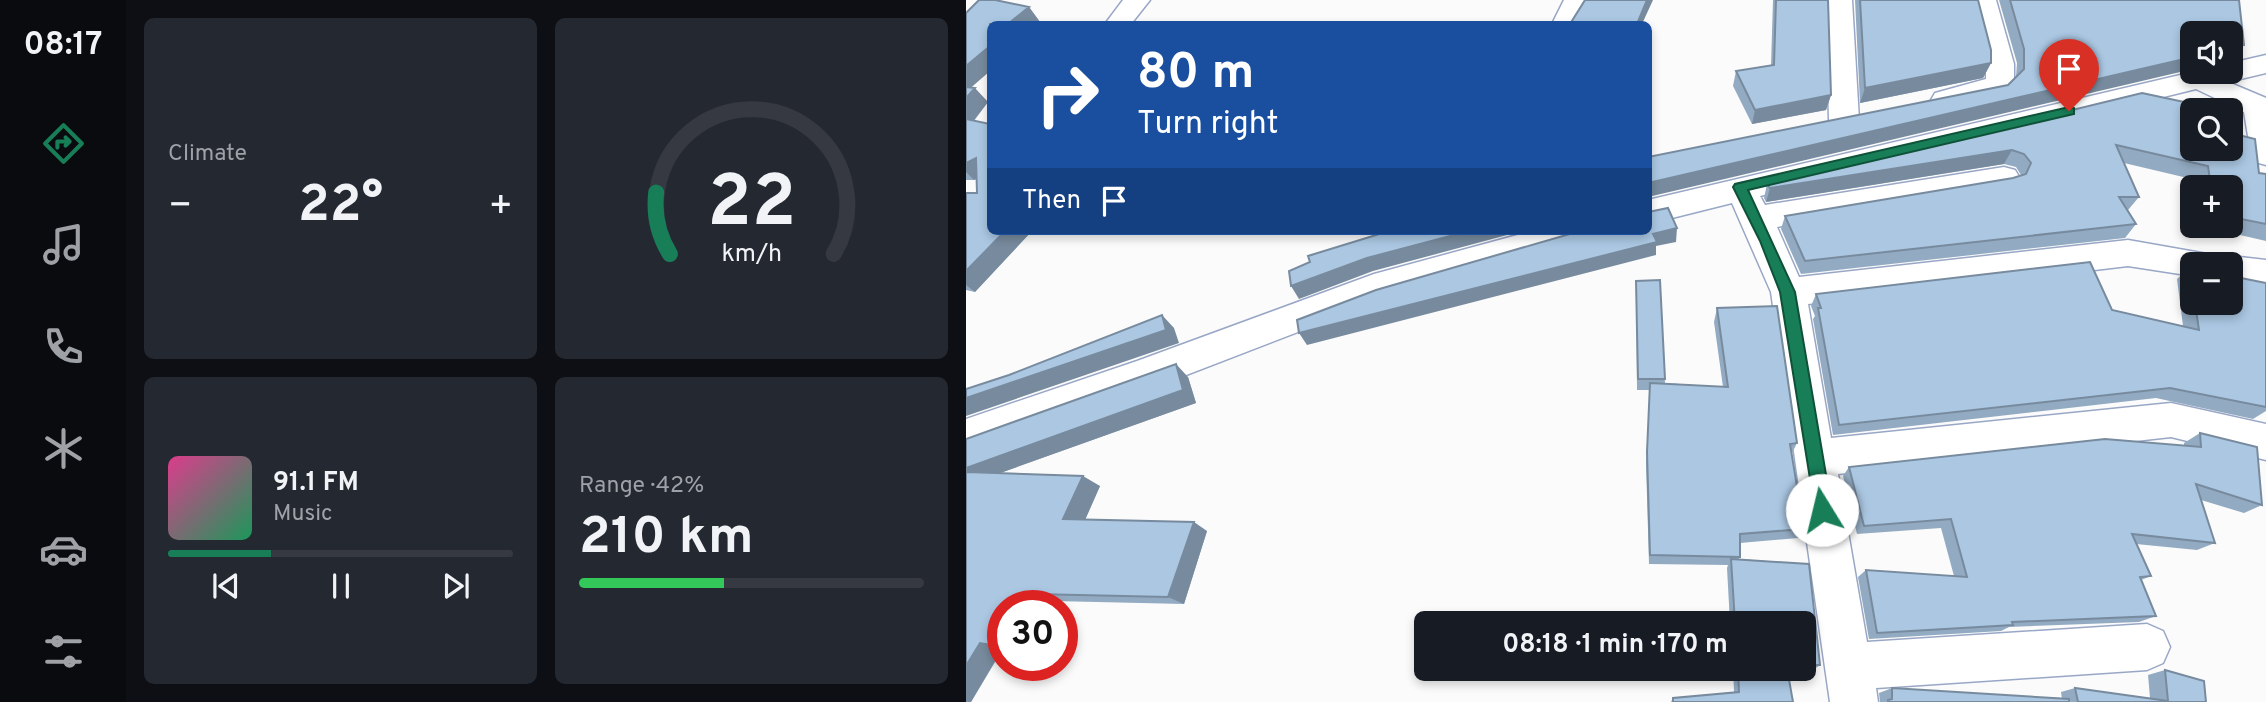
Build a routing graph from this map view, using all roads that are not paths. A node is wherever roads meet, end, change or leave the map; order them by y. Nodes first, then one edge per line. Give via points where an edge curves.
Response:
1 (1137, 0) edge
2 (1577, 0) edge
3 (1839, 0) edge
4 (1983, 0) edge
5 (1120, 21) edge
6 (1566, 21) edge
7 (2266, 64) edge
8 (2243, 70) edge
9 (2185, 84) edge
10 (2209, 84) edge
11 (1919, 106) edge
12 (2262, 109) edge
13 (1844, 120) edge
14 (2266, 154) edge
15 (2004, 178) edge
16 (1748, 203) junction
17 (1652, 212) edge
18 (1547, 235) edge
19 (1509, 240) edge
20 (2180, 261) edge
21 (2243, 271) edge
22 (2266, 274) edge
23 (1788, 292) junction
24 (966, 437) edge
25 (2266, 442) edge
26 (1814, 458) junction
27 (2147, 647) dead end
28 (1851, 684) edge

1 - 5 street
2 - 6 street
3 - 13 street
4 - 11 street via 2000,64 2000,82 1990,90
7 - 8 street
9 - 16 street
10 - 12 street
12 - 14 street
15 - 16 street via 1820,205
16 - 17 street
16 - 23 street
18 - 19 street
19 - 24 street
20 - 23 street via 2128,254
21 - 22 street
23 - 26 street
25 - 26 street via 2171,420
26 - 28 street
27 - 28 street

